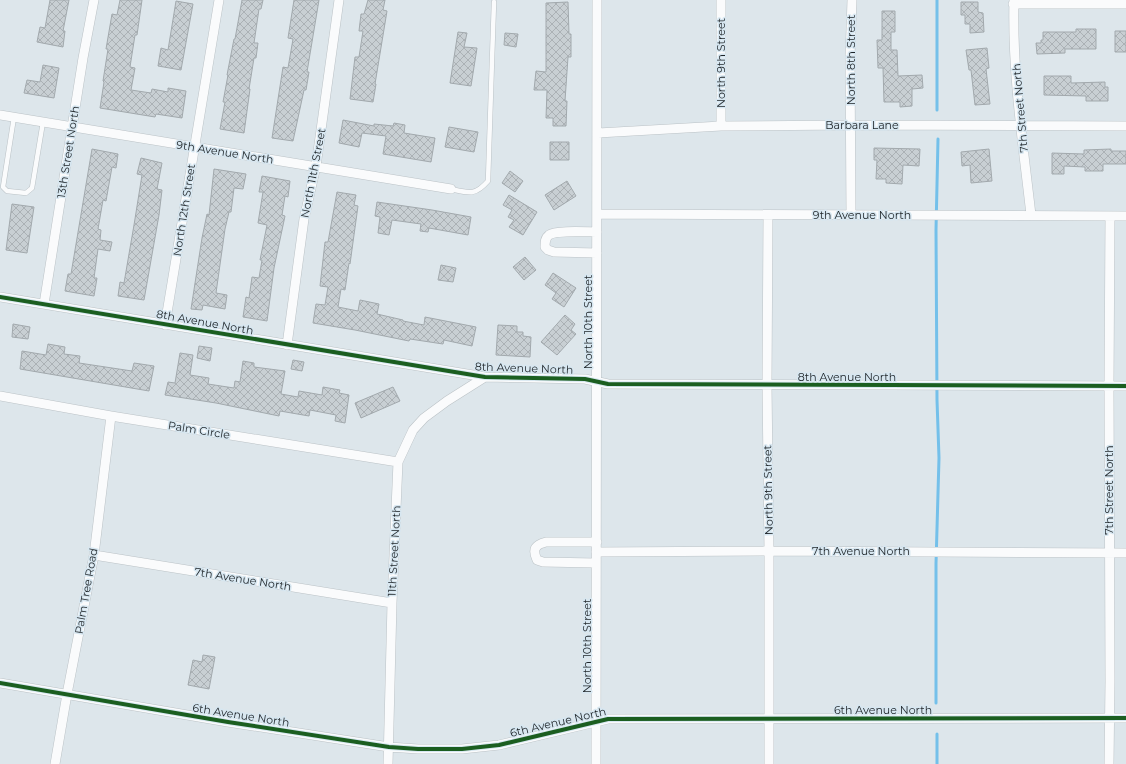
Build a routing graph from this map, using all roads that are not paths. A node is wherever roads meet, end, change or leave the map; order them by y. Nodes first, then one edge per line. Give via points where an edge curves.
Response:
1 (94, 0) edge
2 (219, 0) edge
3 (339, 0) edge
4 (597, 0) edge
5 (721, 0) edge
6 (852, 0) edge
7 (494, 2) dead end
8 (1014, 2) edge
9 (1126, 4) edge
10 (0, 115) edge
11 (14, 117) junction
12 (42, 122) junction
13 (851, 125) junction
14 (72, 126) junction
15 (721, 126) junction
16 (1021, 126) junction
17 (1126, 126) edge
18 (598, 133) junction
19 (194, 147) junction
20 (316, 166) junction
21 (451, 189) joint
22 (597, 214) junction
23 (768, 215) junction
24 (851, 215) junction
25 (1031, 216) junction
26 (1110, 216) junction
27 (1126, 216) edge
28 (597, 232) junction
29 (597, 252) junction
30 (0, 297) edge
31 (44, 304) junction
32 (165, 325) junction
33 (287, 345) junction
34 (485, 377) junction
35 (597, 382) junction
36 (767, 385) junction
37 (1109, 386) junction
38 (1126, 386) edge
39 (0, 396) edge
40 (111, 416) junction
41 (398, 462) junction
42 (597, 542) junction
43 (769, 551) junction
44 (596, 552) junction
45 (1109, 554) junction
46 (1126, 554) edge
47 (94, 555) junction
48 (595, 563) junction
49 (392, 603) junction
50 (0, 683) edge
51 (67, 694) junction
52 (1109, 718) junction
53 (1126, 718) edge
54 (768, 719) junction
55 (596, 721) junction
56 (389, 747) junction
57 (55, 764) edge
58 (388, 764) edge
59 (596, 764) edge
60 (769, 764) edge
61 (1109, 764) edge

1 - 14 street, 13th Street North
2 - 19 street, North 12th Street
3 - 20 street, North 11th Street
4 - 18 street, North 10th Street
5 - 15 street, North 9th Street
6 - 13 street, North 8th Street
7 - 21 lane via 488,181 480,190 468,193
8 - 9 street
8 - 16 street, 7th Street North via 1014,47
10 - 11 street, 9th Avenue North
11 - 12 street, 9th Avenue North
11 - 12 lane via 3,187 6,191 26,193 32,188
12 - 14 street, 9th Avenue North
13 - 15 street, Barbara Lane
13 - 16 street, Barbara Lane
13 - 24 street, North 8th Street
14 - 19 street, 9th Avenue North
14 - 31 street, 13th Street North
15 - 18 street, Barbara Lane
16 - 17 street, Barbara Lane
16 - 25 street, 7th Street North
18 - 22 street, North 10th Street
19 - 20 street, 9th Avenue North
19 - 32 street, North 12th Street
20 - 21 street, 9th Avenue North
20 - 33 street, North 11th Street via 304,219
22 - 23 street, 9th Avenue North
22 - 28 street, North 10th Street
23 - 24 street, 9th Avenue North
23 - 36 street, North 9th Street
24 - 25 street, 9th Avenue North
25 - 26 street, 9th Avenue North
26 - 27 street, 9th Avenue North
26 - 37 street, 7th Street North
28 - 29 street, North 10th Street
28 - 29 street via 556,233 545,240 545,246 554,252
29 - 35 street, North 10th Street
30 - 31 street, 8th Avenue North
31 - 32 street, 8th Avenue North
32 - 33 street, 8th Avenue North
33 - 34 street, 8th Avenue North
34 - 35 street, 8th Avenue North via 585,379
34 - 41 street, 11th Street North via 424,418 413,430
35 - 36 street, 8th Avenue North
35 - 42 street, North 10th Street
36 - 37 street, 8th Avenue North
36 - 43 street, North 9th Street
37 - 38 street, 8th Avenue North
37 - 45 street, 7th Street North
39 - 40 street, Palm Circle
40 - 41 street, Palm Circle
40 - 47 street, Palm Tree Road
41 - 49 street, 11th Street North
42 - 44 street, North 10th Street
42 - 48 street via 546,542 538,544 535,548 537,560 544,562
43 - 44 street, 7th Avenue North
43 - 45 street, 7th Avenue North
43 - 54 street, North 9th Street
44 - 48 street, North 10th Street
45 - 46 street, 7th Avenue North
45 - 52 street, 7th Street North
47 - 49 street, 7th Avenue North
47 - 51 street, Palm Tree Road
48 - 55 street, North 10th Street
49 - 56 street, 11th Street North
50 - 51 street, 6th Avenue North
51 - 56 street, 6th Avenue North
51 - 57 street, Palm Tree Road
52 - 53 street, 6th Avenue North
52 - 54 street, 6th Avenue North
52 - 61 street, 7th Street North
54 - 55 street, 6th Avenue North
54 - 60 street, North 9th Street
55 - 56 street, 6th Avenue North via 481,748
55 - 59 street, North 10th Street
56 - 58 street, 11th Street North

